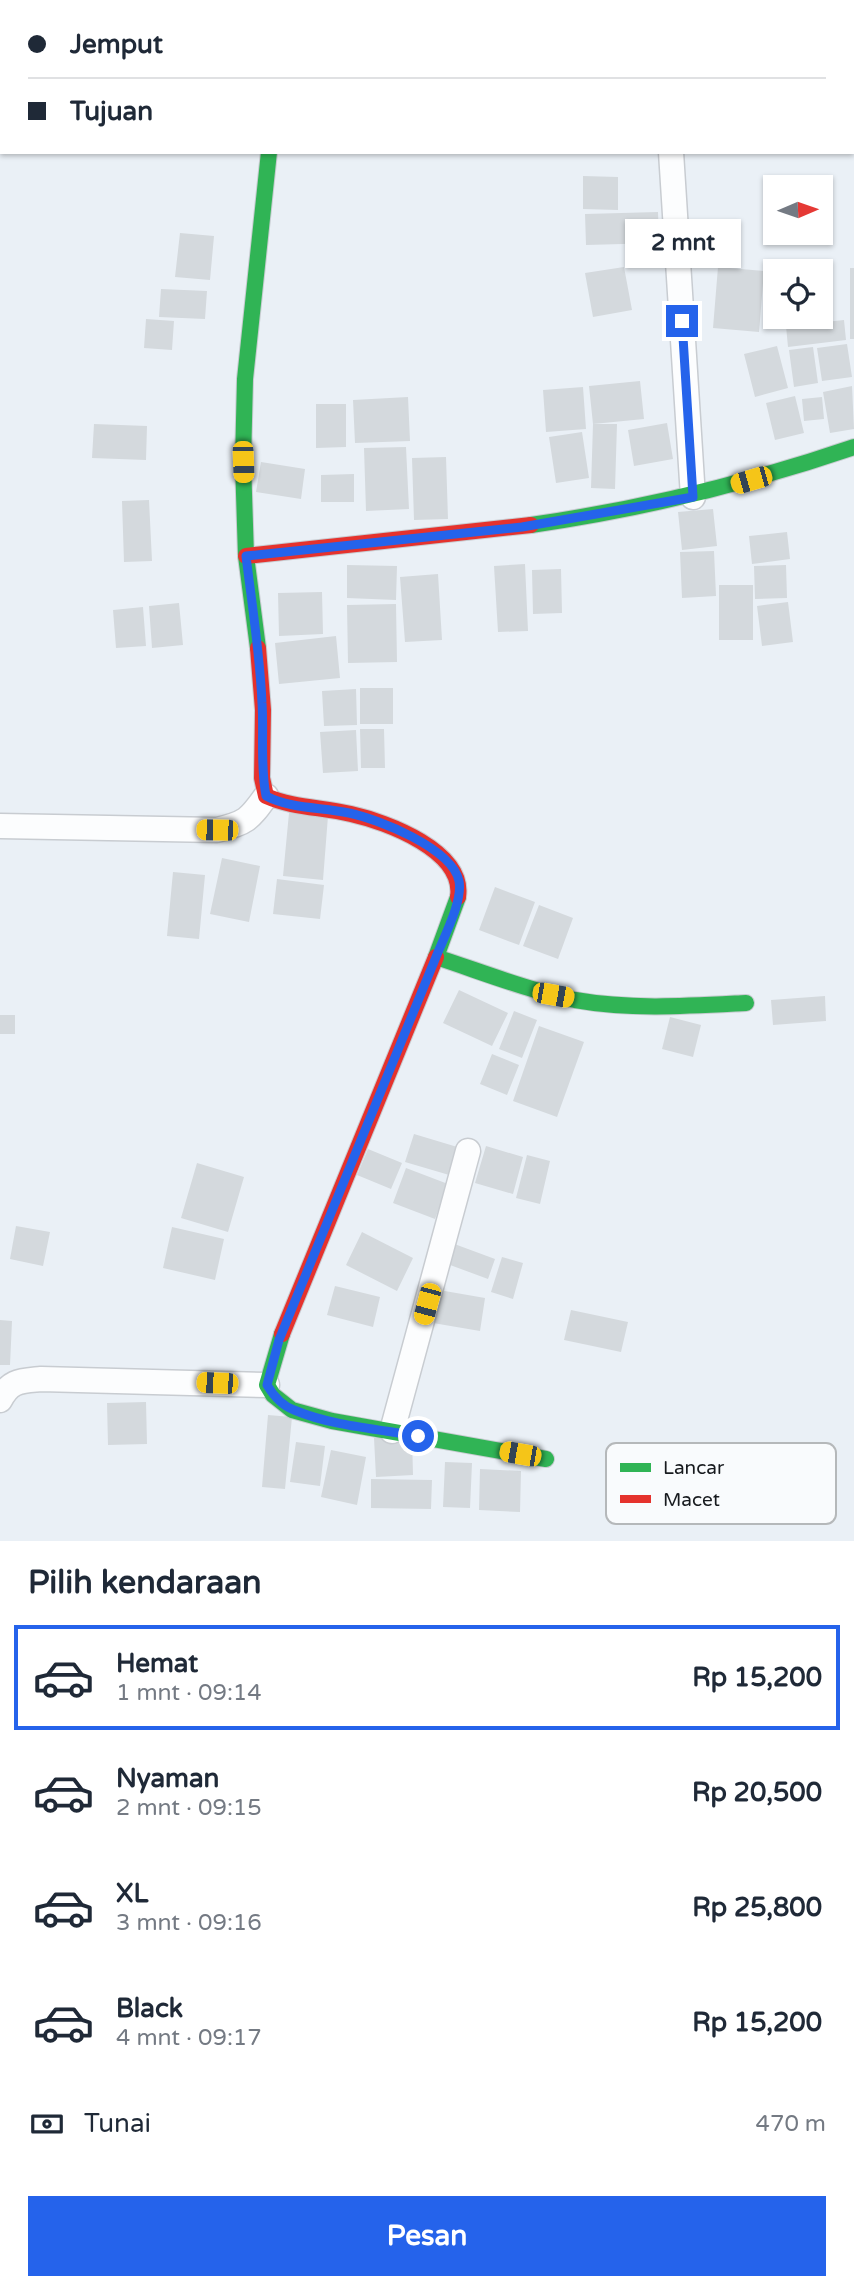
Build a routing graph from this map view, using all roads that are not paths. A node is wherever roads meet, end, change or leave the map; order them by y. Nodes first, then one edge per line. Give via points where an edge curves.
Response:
1 (269, 154) edge
2 (671, 154) edge
3 (854, 447) edge
4 (693, 497) junction
5 (246, 556) junction
6 (266, 796) junction
7 (0, 826) edge
8 (436, 957) junction
9 (746, 1003) dead end
10 (468, 1151) dead end
11 (267, 1385) junction
12 (0, 1400) edge
13 (392, 1431) junction
14 (546, 1459) dead end

1 - 5 street via 245,379
2 - 4 street
3 - 4 street
4 - 5 street via 522,527
5 - 6 street via 261,669
6 - 7 street via 253,815 217,830
6 - 8 street via 280,803 378,821 453,866 459,881 458,900
8 - 9 street via 553,995 601,1003 668,1008
8 - 11 street via 279,1340
10 - 13 street
11 - 12 street via 41,1379 16,1382
11 - 13 street via 292,1410
13 - 14 street

